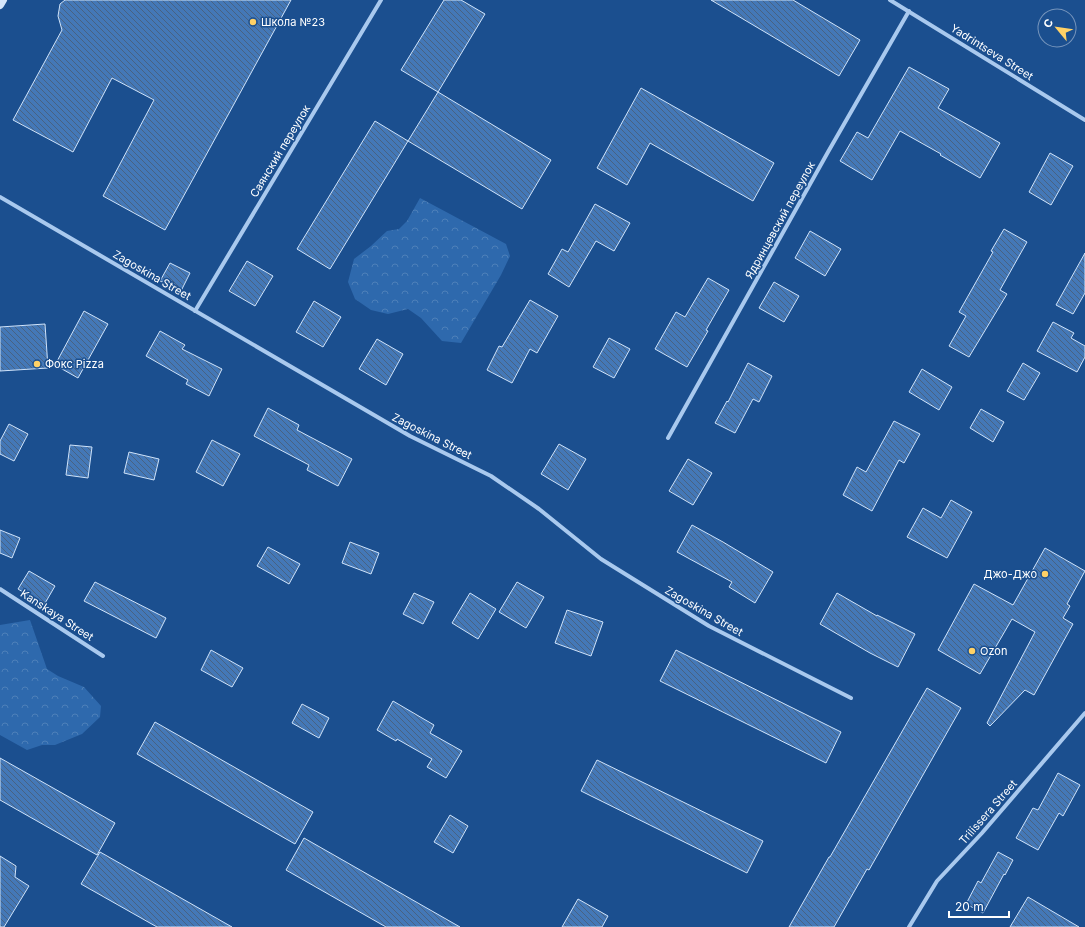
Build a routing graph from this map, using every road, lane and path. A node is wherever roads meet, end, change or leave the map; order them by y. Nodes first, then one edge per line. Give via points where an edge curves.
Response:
1 (3, 0) edge
2 (381, 0) edge
3 (890, 0) edge
4 (0, 5) edge
5 (909, 11) junction
6 (1085, 120) edge
7 (0, 197) edge
8 (195, 311) junction
9 (668, 438) dead end
10 (0, 589) edge
11 (103, 656) dead end
12 (851, 698) dead end
13 (1085, 713) edge
14 (910, 927) edge

1 - 4 main road
2 - 8 street, Саянский переулок
3 - 5 street, Yadrintseva Street
5 - 6 street, Yadrintseva Street
5 - 9 street, Ядринцевский переулок
7 - 8 street, Zagoskina Street
8 - 12 street, Zagoskina Street via 410,436 491,476 539,509 601,559 709,626
10 - 11 street, Kanskaya Street
13 - 14 street, Trilissera Street via 937,882

